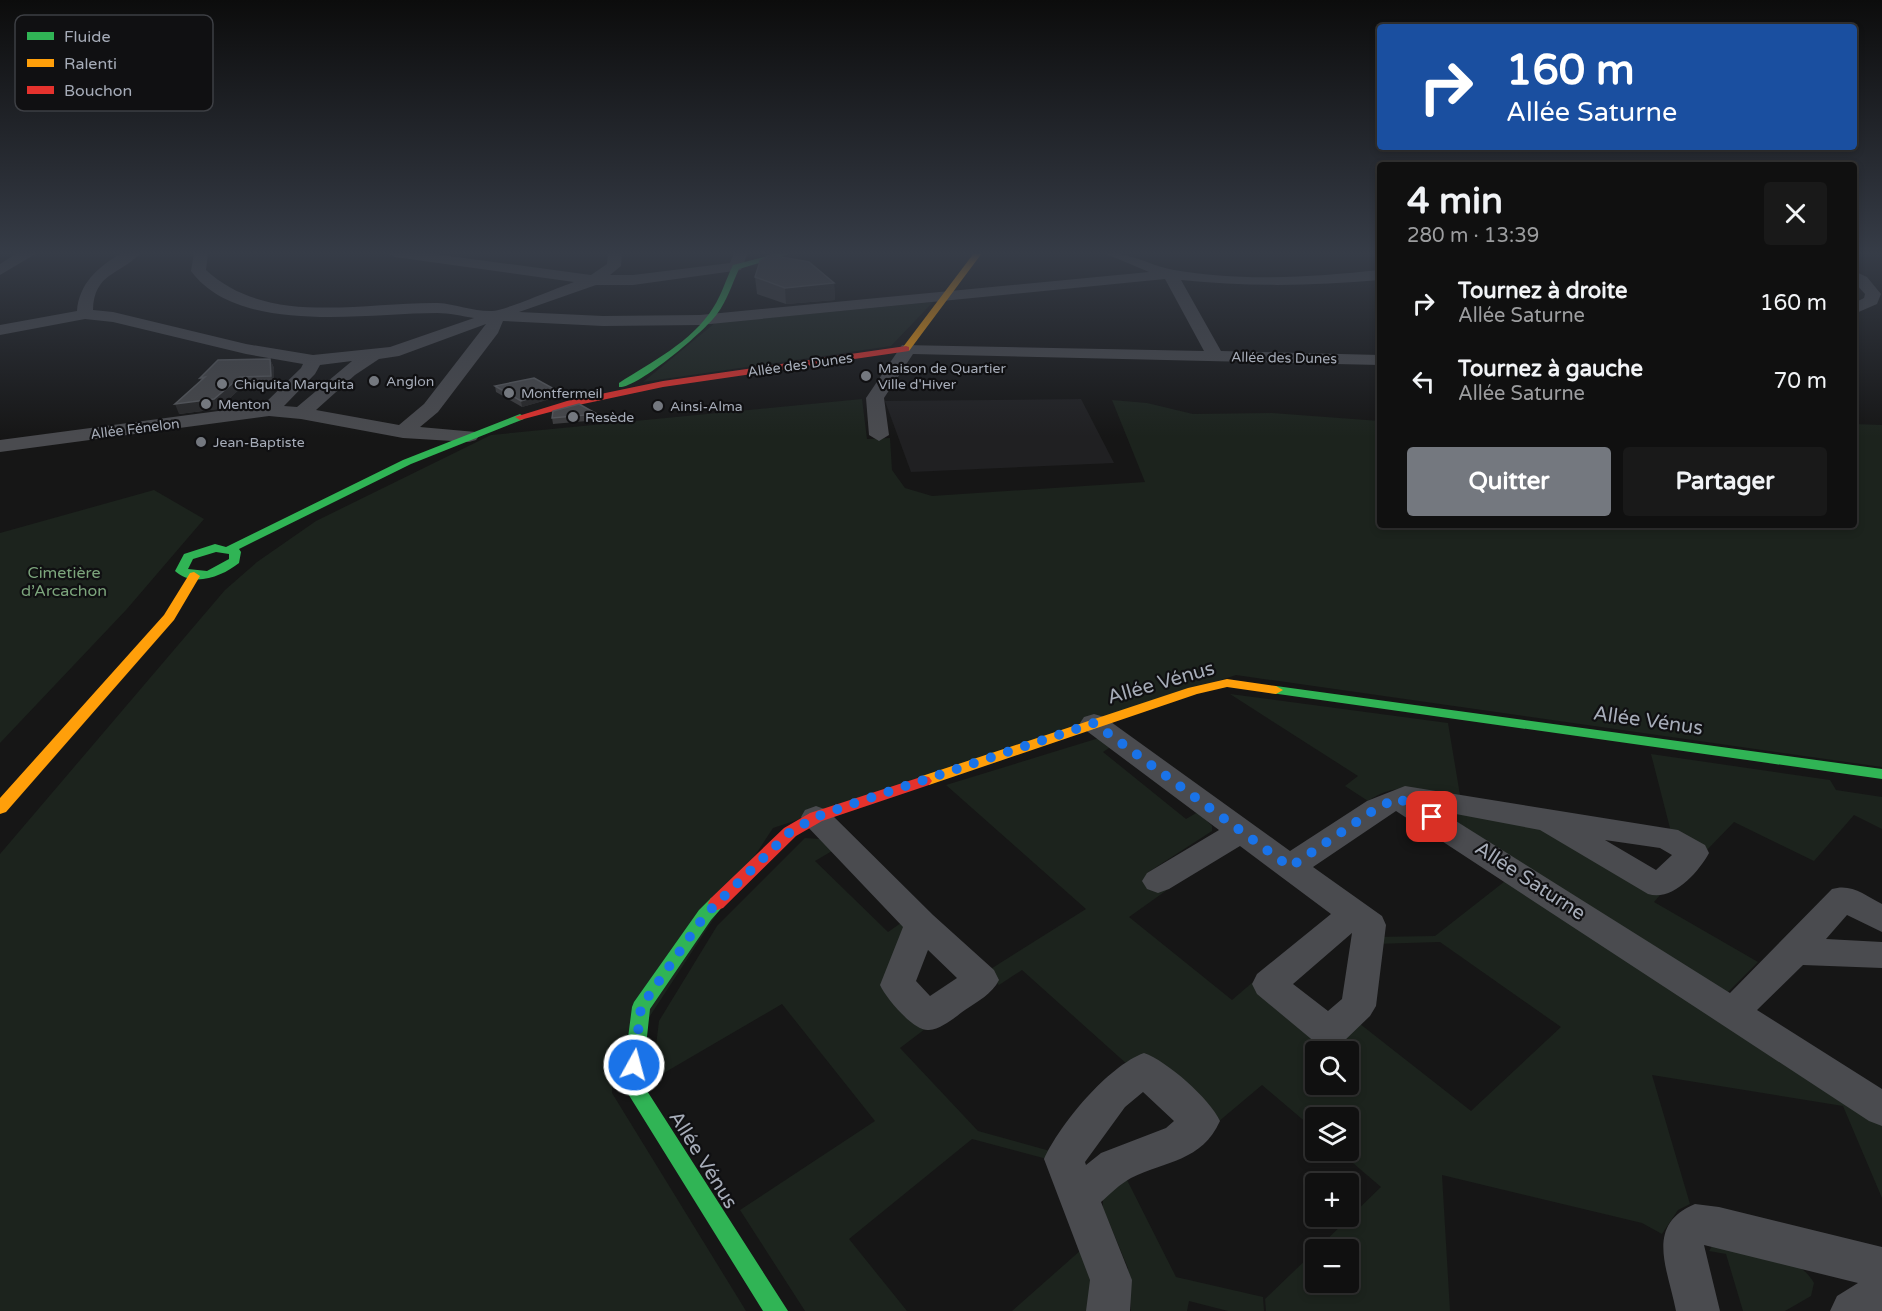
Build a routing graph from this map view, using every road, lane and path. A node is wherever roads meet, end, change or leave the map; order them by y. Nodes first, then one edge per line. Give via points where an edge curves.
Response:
1 (85, 314) edge
2 (87, 314) edge
3 (484, 314) edge
4 (502, 314) edge
5 (713, 314) edge
6 (764, 314) edge
7 (933, 314) edge
8 (1192, 314) edge
9 (497, 316) junction
10 (1873, 318) dead end
11 (709, 320) junction
12 (1857, 321) edge
13 (0, 330) edge
14 (908, 350) junction
15 (374, 355) junction
16 (1216, 357) junction
17 (313, 360) junction
18 (1377, 360) edge
19 (608, 394) junction
20 (269, 410) junction
21 (301, 413) junction
22 (403, 432) junction
23 (879, 435) dead end
24 (469, 436) junction
25 (0, 446) edge
26 (230, 549) junction
27 (194, 576) junction
28 (1094, 723) junction
29 (1882, 774) edge
30 (1398, 798) junction
31 (0, 808) edge
32 (816, 817) junction
33 (1548, 821) dead end
34 (1241, 831) junction
35 (1290, 867) junction
36 (1158, 881) dead end
37 (1354, 913) dead end
38 (1882, 919) edge
39 (921, 924) dead end
40 (1796, 951) junction
41 (1882, 955) edge
42 (1733, 1012) junction
43 (1882, 1109) edge
44 (1080, 1194) dead end
45 (1882, 1268) edge
46 (1882, 1293) edge
47 (776, 1311) edge
48 (1108, 1311) edge
49 (1698, 1311) edge
50 (1852, 1311) edge

1 - 13 street
2 - 17 street
3 - 9 street
4 - 9 street
5 - 11 street
6 - 11 street
7 - 14 street
8 - 16 street
9 - 11 street
9 - 15 street
9 - 22 street via 492,329 431,408
10 - 12 street
11 - 19 street
14 - 16 street, Allée des Dunes
14 - 19 street, Allée des Dunes
14 - 23 street via 875,398
15 - 17 street
15 - 21 street via 349,371
16 - 18 street, Allée des Dunes
17 - 20 street via 309,370
19 - 24 street, Allée des Dunes
20 - 21 street, Allée Fénelon
20 - 25 street, Allée Fénelon
21 - 22 street, Allée des Dunes
22 - 24 street, Allée des Dunes
24 - 26 street via 327,499
26 - 27 street via 237,556 230,565
26 - 27 street via 215,548 184,561 181,571
27 - 31 street via 168,617
28 - 29 street, Allée Vénus via 1227,683
28 - 32 street, Allée Vénus
28 - 34 street
30 - 33 street via 1443,801
30 - 35 street
30 - 42 street, Allée Saturne
32 - 39 street
32 - 47 street, Allée Vénus via 790,832 705,915 641,1007 632,1084
34 - 35 street
34 - 36 street
35 - 37 street
38 - 40 street via 1843,898
40 - 41 street
40 - 42 street
42 - 43 street, Allée Saturne
44 - 48 street via 1112,1280
45 - 49 street via 1695,1224 1682,1239
46 - 50 street

